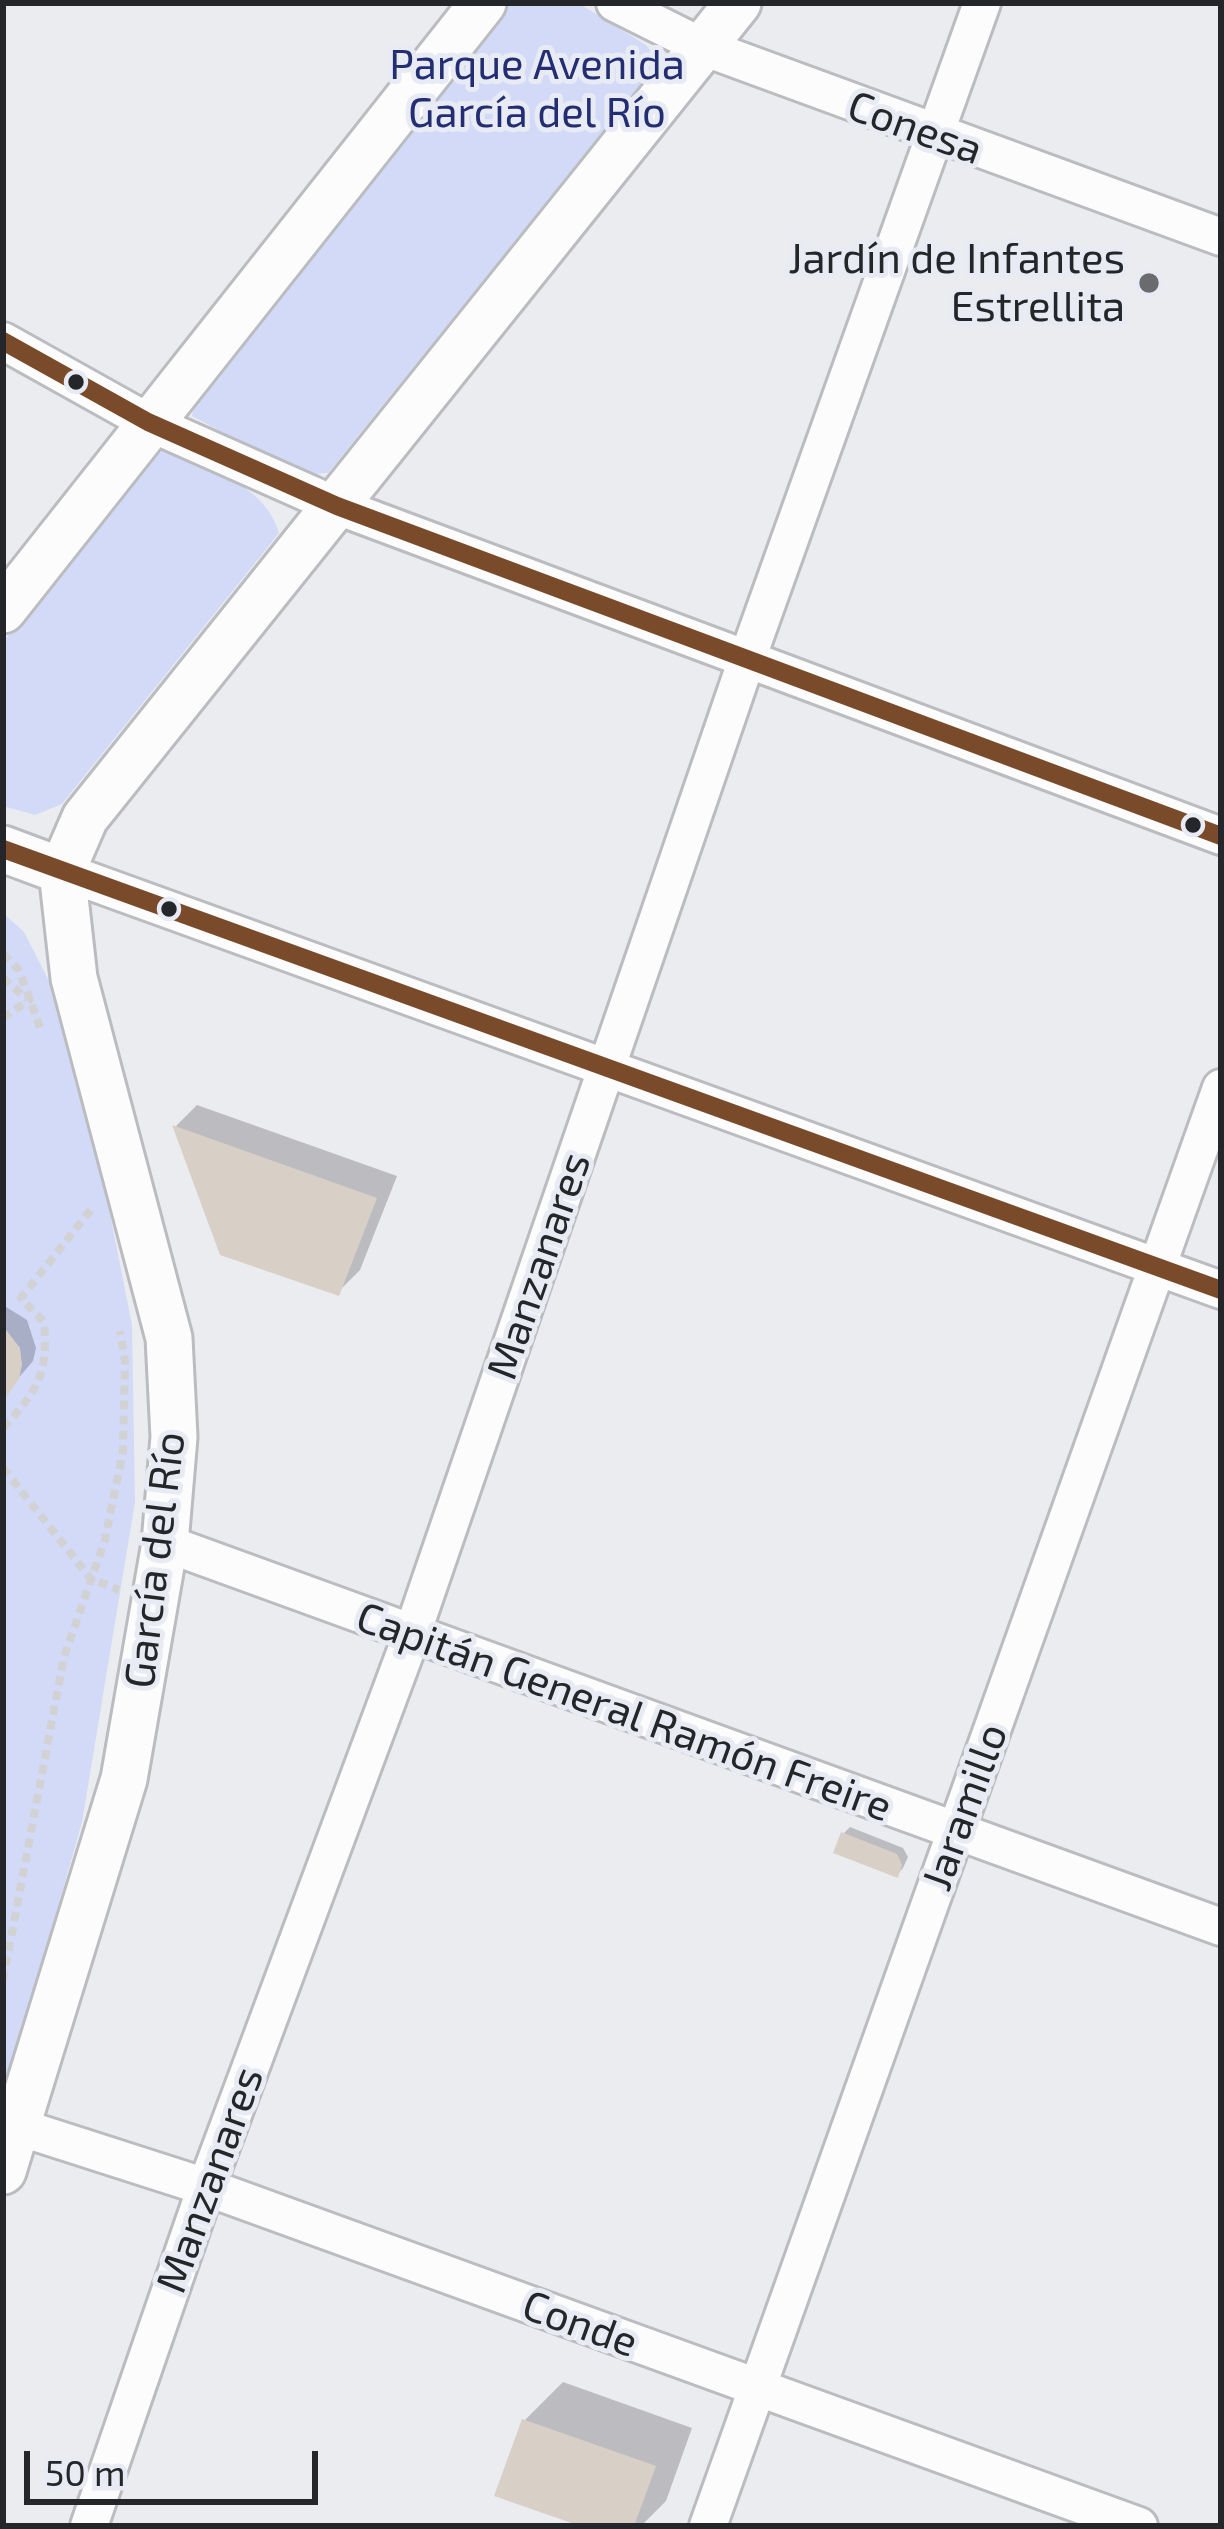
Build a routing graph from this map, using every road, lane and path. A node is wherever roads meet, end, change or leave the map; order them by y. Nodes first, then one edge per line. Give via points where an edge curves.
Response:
1 (483, 3) edge
2 (615, 3) edge
3 (738, 3) edge
4 (982, 3) edge
5 (703, 47) junction
6 (935, 137) junction
7 (1221, 237) edge
8 (3, 341) edge
9 (148, 422) junction
10 (337, 506) junction
11 (3, 610) edge
12 (746, 662) junction
13 (1221, 836) edge
14 (3, 849) edge
15 (62, 871) junction
16 (3, 954) edge
17 (3, 978) edge
18 (28, 1000) junction
19 (44, 1040) dead end
20 (606, 1070) junction
21 (1221, 1088) edge
22 (101, 1222) dead end
23 (1155, 1265) junction
24 (1221, 1290) edge
25 (118, 1321) dead end
26 (3, 1428) edge
27 (3, 1468) edge
28 (165, 1543) junction
29 (91, 1580) junction
30 (155, 1599) junction
31 (411, 1637) junction
32 (956, 1832) junction
33 (1221, 1928) edge
34 (6, 1952) edge
35 (3, 1980) edge
36 (20, 2127) junction
37 (3, 2170) edge
38 (206, 2187) junction
39 (756, 2388) junction
40 (88, 2526) edge
41 (708, 2526) edge
42 (1138, 2526) edge

1 - 9 street
2 - 5 street, Conesa
3 - 5 street
4 - 6 street, Manzanares
5 - 6 street, Conesa
5 - 10 street
6 - 7 street, Conesa
6 - 12 street, Manzanares
8 - 9 street
9 - 10 street
9 - 11 street
10 - 12 street
10 - 15 street via 85,818
12 - 13 street
12 - 20 street, Manzanares
14 - 15 street
15 - 20 street
15 - 28 street, García del Río via 74,978 169,1338 174,1437
16 - 18 path via 19,970
17 - 18 path
18 - 19 path
20 - 23 street
20 - 31 street, Manzanares
21 - 23 street, Jaramillo
22 - 26 path via 96,1203 21,1298 44,1322 43,1373
23 - 24 street
23 - 32 street, Jaramillo
25 - 29 path via 123,1451
27 - 29 path
28 - 30 street, García del Río
28 - 31 street, Capitán General Ramón Freire
29 - 30 path
29 - 34 path via 64,1657
30 - 36 street, García del Río via 124,1779
31 - 32 street, Capitán General Ramón Freire
31 - 38 street, Manzanares
32 - 33 street, Capitán General Ramón Freire
32 - 39 street, Jaramillo
34 - 35 path
36 - 37 street, García del Río
36 - 38 street, Conde
38 - 39 street, Conde
38 - 40 street, Manzanares
39 - 41 street, Jaramillo
39 - 42 street, Conde

